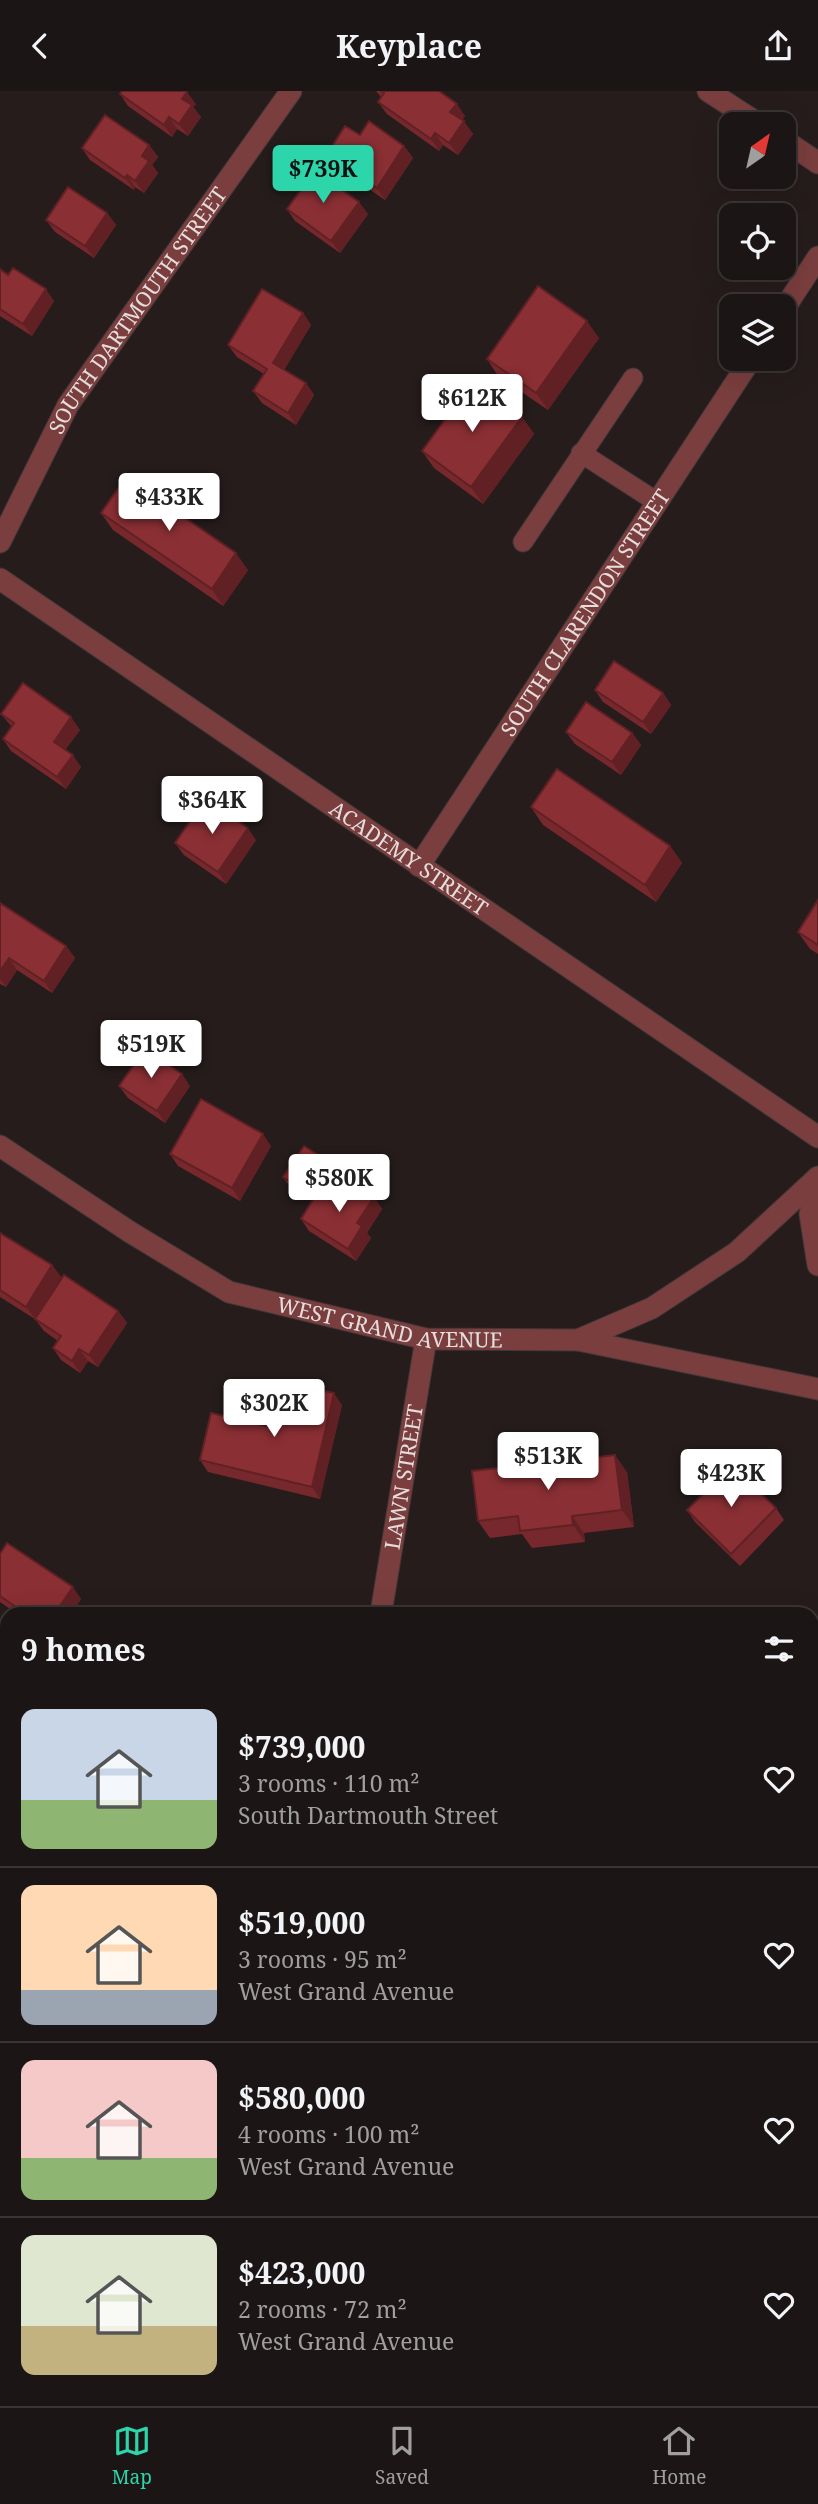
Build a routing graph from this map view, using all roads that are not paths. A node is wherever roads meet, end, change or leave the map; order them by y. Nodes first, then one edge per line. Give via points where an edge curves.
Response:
1 (291, 91) edge
2 (708, 91) edge
3 (740, 112) edge
4 (796, 148) edge
5 (818, 163) edge
6 (818, 257) edge
7 (794, 294) edge
8 (743, 371) edge
9 (633, 378) dead end
10 (582, 453) junction
11 (657, 502) junction
12 (0, 542) edge
13 (523, 542) dead end
14 (0, 579) edge
15 (419, 866) junction
16 (818, 1137) edge
17 (0, 1146) edge
18 (818, 1178) edge
19 (818, 1265) edge
20 (426, 1339) junction
21 (578, 1340) junction
22 (818, 1389) edge
23 (382, 1607) edge

1 - 12 street, SOUTH DARTMOUTH STREET via 68,405
2 - 3 street
4 - 5 street
6 - 7 street
8 - 11 street, SOUTH CLARENDON STREET
9 - 10 lane
10 - 11 lane
10 - 13 lane
11 - 15 street, SOUTH CLARENDON STREET
14 - 15 street, ACADEMY STREET
15 - 16 street, ACADEMY STREET
17 - 20 street, WEST GRAND AVENUE via 229,1292
18 - 19 street via 810,1214
18 - 21 street via 737,1252 652,1308
20 - 21 street, WEST GRAND AVENUE
20 - 23 street, LAWN STREET
21 - 22 street, WEST GRAND AVENUE

